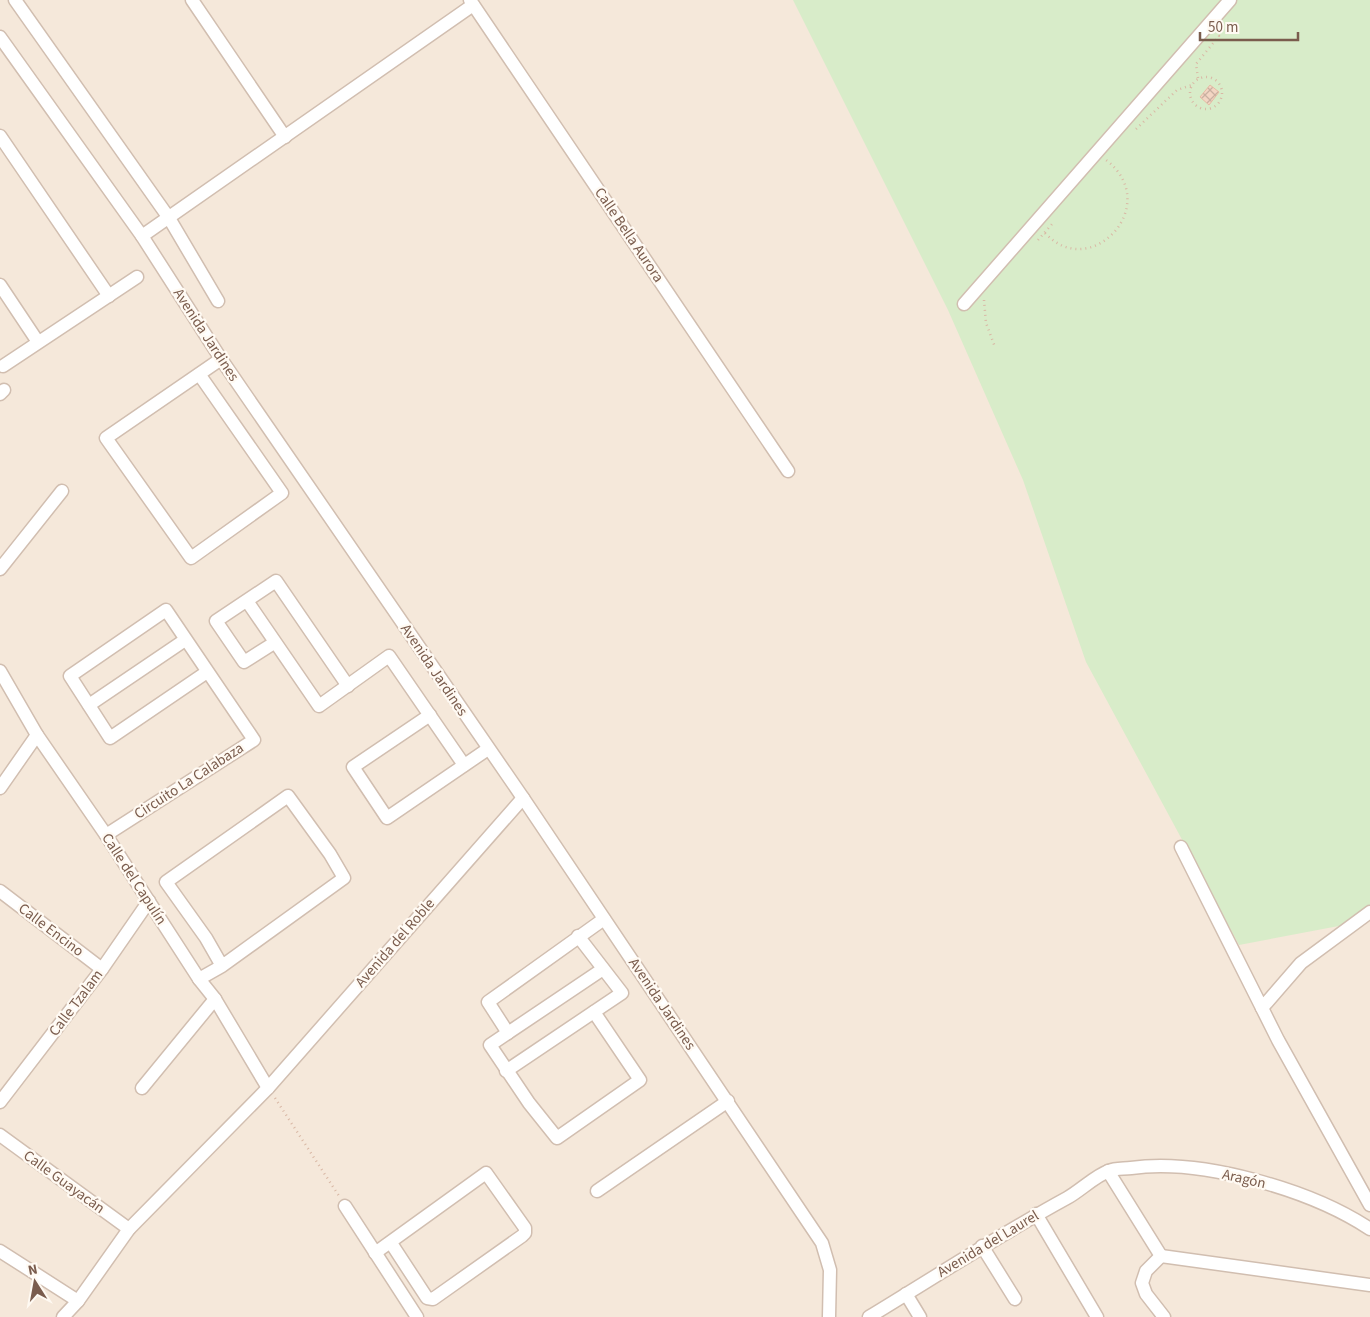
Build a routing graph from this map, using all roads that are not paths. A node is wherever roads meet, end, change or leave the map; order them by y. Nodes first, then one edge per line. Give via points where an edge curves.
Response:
1 (14, 0) edge
2 (192, 0) edge
3 (1230, 0) edge
4 (472, 3) edge
5 (0, 37) edge
6 (0, 136) edge
7 (286, 137) junction
8 (169, 218) junction
9 (142, 236) junction
10 (137, 277) dead end
11 (0, 286) edge
12 (110, 296) junction
13 (218, 301) dead end
14 (964, 304) dead end
15 (38, 342) junction
16 (222, 359) junction
17 (2, 366) dead end
18 (199, 374) junction
19 (788, 471) dead end
20 (62, 490) dead end
21 (0, 569) edge
22 (247, 600) junction
23 (186, 640) junction
24 (274, 643) junction
25 (0, 671) edge
26 (207, 672) junction
27 (348, 686) junction
28 (89, 706) junction
29 (430, 715) junction
30 (37, 735) junction
31 (488, 749) junction
32 (464, 765) junction
33 (2, 782) edge
34 (523, 798) junction
35 (106, 835) junction
36 (1181, 848) dead end
37 (0, 891) edge
38 (149, 901) junction
39 (1370, 912) edge
40 (604, 919) junction
41 (578, 936) junction
42 (222, 966) junction
43 (102, 969) junction
44 (603, 969) junction
45 (199, 979) junction
46 (214, 999) junction
47 (1262, 1008) junction
48 (594, 1012) junction
49 (508, 1033) junction
50 (506, 1071) junction
51 (142, 1088) dead end
52 (268, 1088) junction
53 (728, 1100) junction
54 (0, 1102) edge
55 (0, 1135) edge
56 (1108, 1171) junction
57 (597, 1191) dead end
58 (1370, 1205) edge
59 (345, 1206) road end
60 (1036, 1214) junction
61 (129, 1229) junction
62 (1370, 1229) edge
63 (390, 1243) junction
64 (982, 1246) junction
65 (0, 1251) edge
66 (375, 1253) junction
67 (1161, 1256) junction
68 (1370, 1285) edge
69 (906, 1294) junction
70 (1015, 1299) dead end
71 (78, 1300) junction
72 (1091, 1315) edge
73 (63, 1317) edge
74 (417, 1317) edge
75 (829, 1317) edge
76 (869, 1317) edge
77 (920, 1317) edge
78 (1164, 1317) edge

1 - 8 street
2 - 7 street
3 - 14 street
4 - 7 street
4 - 19 street, Calle Bella Aurora
5 - 9 street, Avenida Jardines
6 - 12 street
7 - 8 street
8 - 9 street
8 - 13 street
9 - 16 street, Avenida Jardines
10 - 12 street
11 - 15 street
12 - 15 street
15 - 17 street
16 - 18 street
16 - 31 street, Avenida Jardines
18 - 18 street via 106,438 191,558 282,493
20 - 21 street
22 - 24 street
22 - 24 street via 216,621 244,662
22 - 27 street via 276,581
23 - 26 street, Circuito La Calabaza
23 - 28 street
23 - 28 street, Circuito La Calabaza via 166,610 70,676
24 - 27 street via 319,706
25 - 30 street, Calle del Capulín
26 - 28 street, Circuito La Calabaza via 110,738
26 - 35 street, Circuito La Calabaza via 254,740
27 - 29 street via 389,656
29 - 32 street
29 - 32 street via 353,767 387,818
30 - 33 street
30 - 35 street, Calle del Capulín
31 - 32 street
31 - 34 street, Avenida Jardines
34 - 40 street, Avenida Jardines
34 - 52 street, Avenida del Roble
35 - 38 street, Calle del Capulín
36 - 47 street
37 - 43 street, Calle Encino
38 - 43 street, Calle Tzalam
38 - 45 street, Calle del Capulín
39 - 47 street via 1301,963
40 - 41 street
40 - 53 street, Avenida Jardines
41 - 44 street
41 - 49 street via 488,1002
42 - 42 street via 166,882 288,796 344,878
42 - 45 street
43 - 54 street, Calle Tzalam
44 - 48 street via 622,992
44 - 49 street
45 - 46 street, Calle del Capulín
46 - 51 street
46 - 52 street, Calle del Capulín
47 - 58 street
48 - 50 street
48 - 50 street via 640,1080 557,1138
49 - 50 street via 490,1045
52 - 61 street, Avenida del Roble
53 - 57 street
53 - 75 street, Avenida Jardines via 822,1243 830,1270
55 - 61 street, Calle Guayacán
56 - 60 street, Avenida del Laurel
56 - 62 street, Aragón via 1147,1166 1234,1174 1290,1191
56 - 67 street
59 - 66 street
60 - 64 street, Avenida del Laurel
60 - 72 street
61 - 71 street, Avenida del Roble
63 - 63 street via 427,1298 433,1299 522,1236 525,1228 486,1173
63 - 66 street
64 - 69 street, Avenida del Laurel
64 - 70 street
65 - 71 street
66 - 74 street
67 - 68 street
67 - 78 street via 1146,1271 1142,1283 1146,1294
69 - 76 street, Avenida del Laurel
69 - 77 street
71 - 73 street, Avenida del Roble

